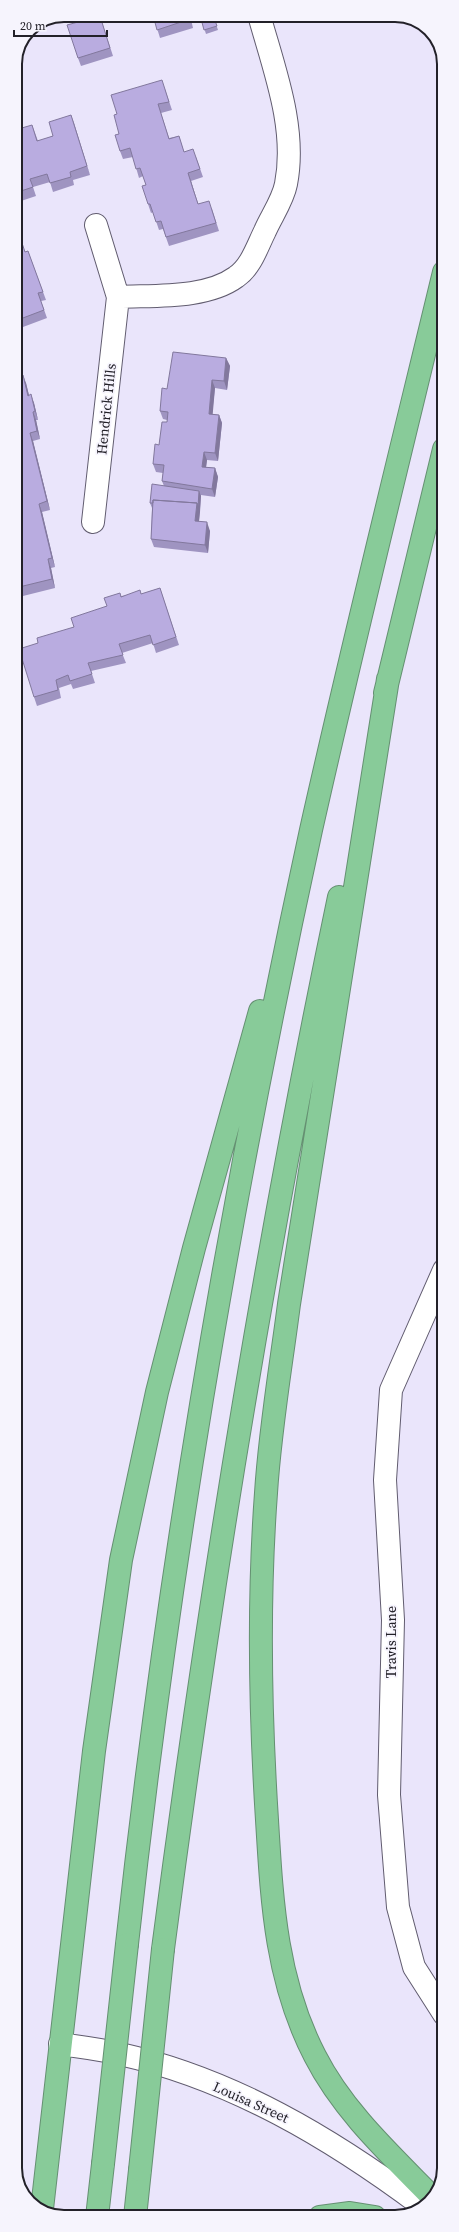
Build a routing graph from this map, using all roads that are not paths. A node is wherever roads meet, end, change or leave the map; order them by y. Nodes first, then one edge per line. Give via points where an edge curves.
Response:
1 (261, 22) edge
2 (96, 225) dead end
3 (118, 297) junction
4 (437, 302) edge
5 (437, 478) edge
6 (93, 522) dead end
7 (388, 679) junction
8 (311, 833) junction
9 (437, 1286) edge
10 (437, 2003) edge
11 (60, 2044) junction
12 (429, 2193) edge
13 (418, 2203) edge
14 (43, 2204) edge
15 (98, 2210) edge
16 (136, 2210) edge

1 - 3 street via 280,86 289,144 286,185 250,263 237,277 214,288 183,294
2 - 3 street, Hendrick Hills
3 - 6 street, Hendrick Hills
4 - 8 highway
5 - 7 highway
7 - 12 highway via 289,1304 275,1409 266,1491 261,1585 263,1768 274,1924 282,1968 296,2013 314,2055 337,2093 364,2127
7 - 16 highway, bridge via 348,854 283,1176 246,1385 192,1728 163,1949
8 - 11 highway via 194,1248 138,1478 121,1560 107,1647
8 - 15 highway, bridge via 244,1163 190,1477 153,1722
9 - 10 street, Travis Lane via 391,1390 385,1480 392,1620 389,1795 398,1907 414,1967
11 - 13 street, Louisa Street via 120,2054 186,2073 252,2100 310,2129 368,2166
11 - 14 highway

